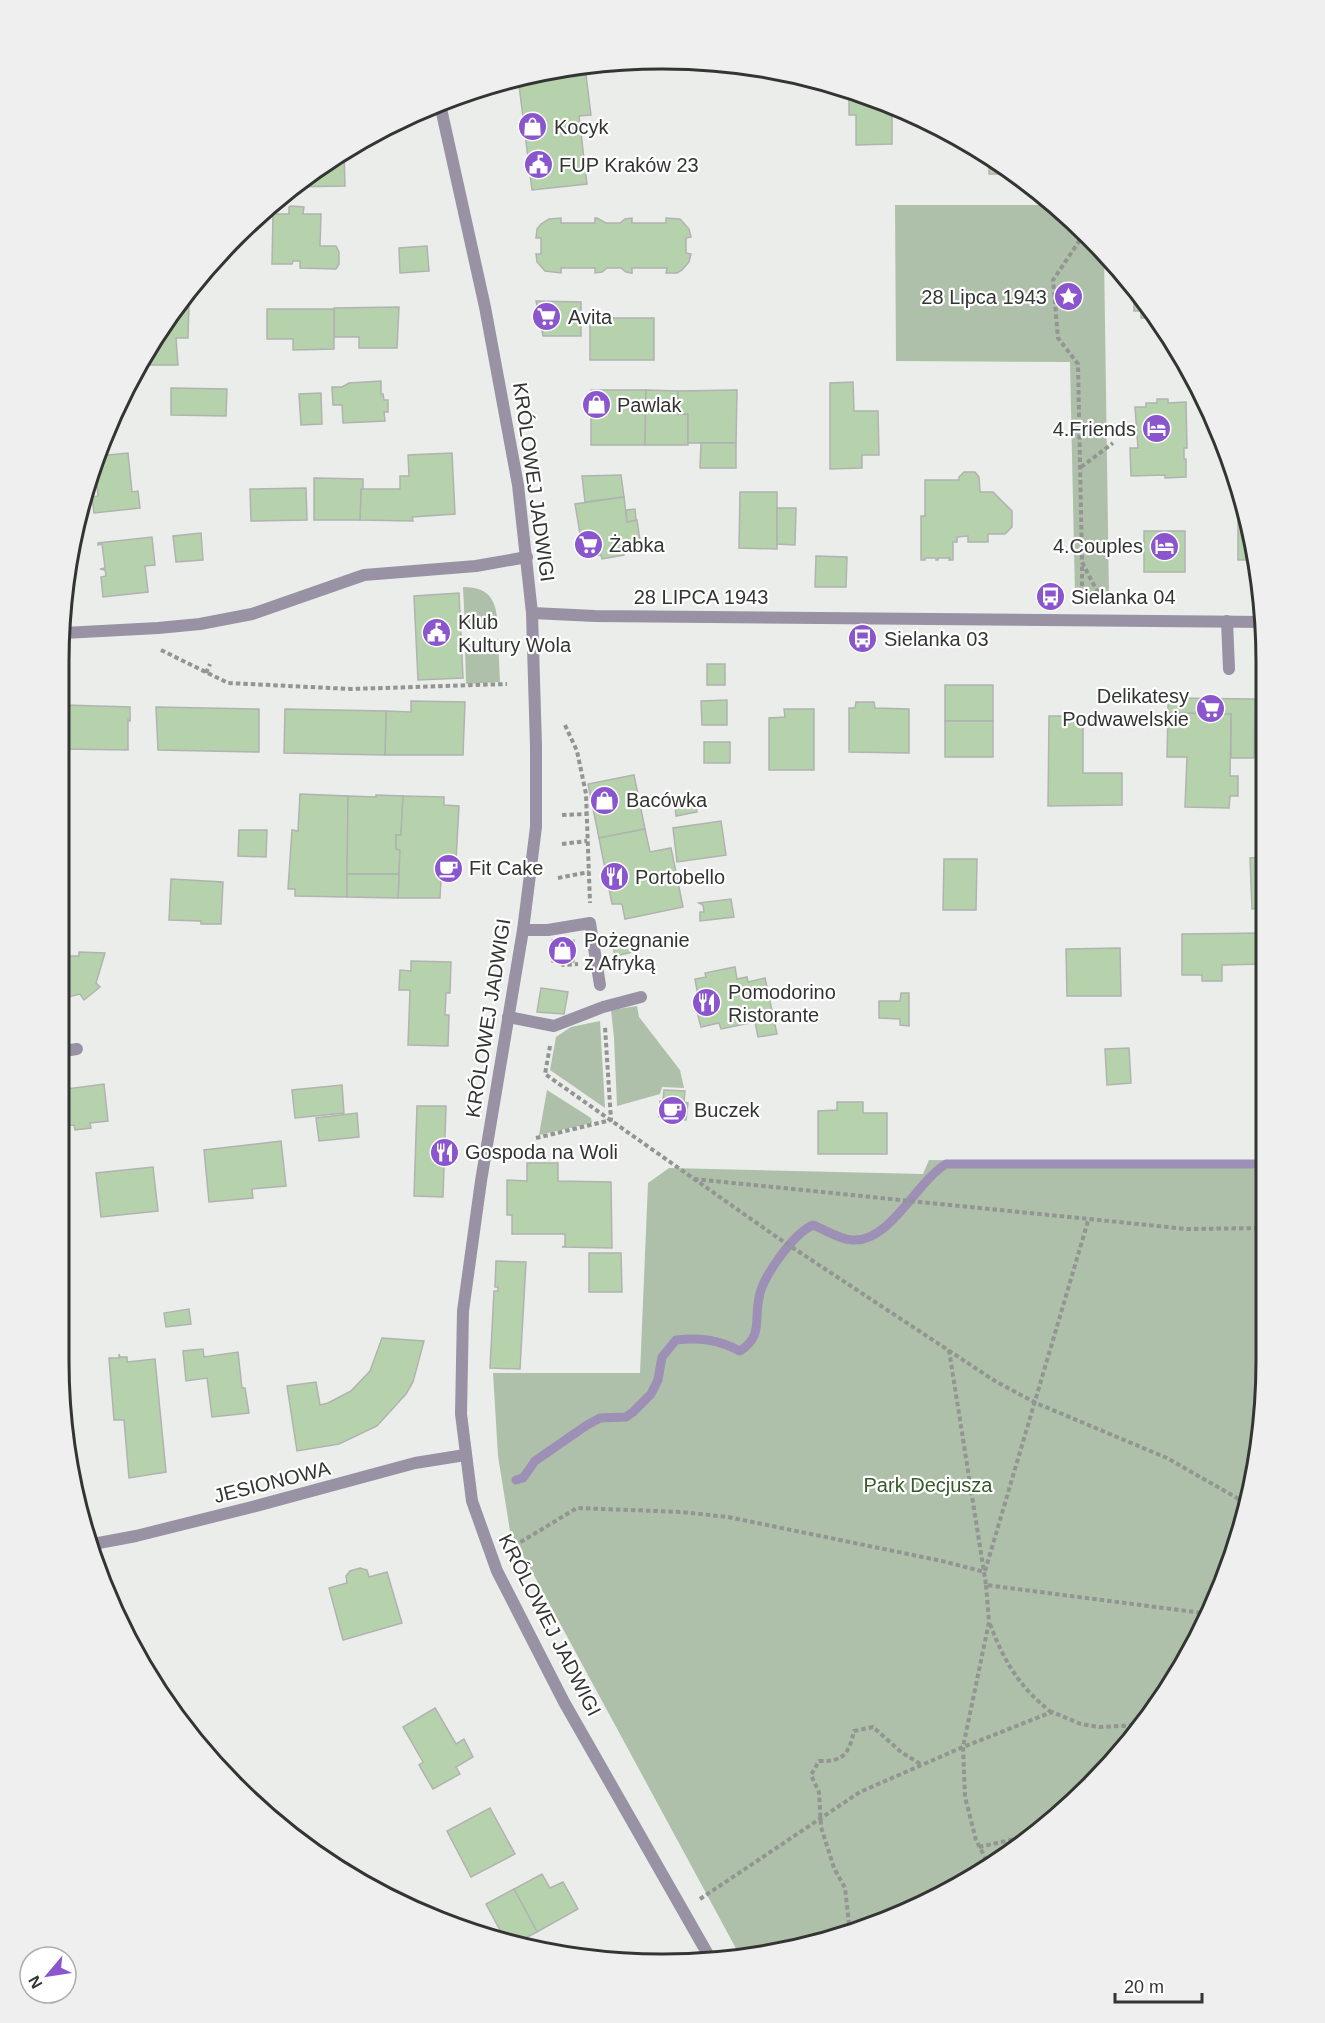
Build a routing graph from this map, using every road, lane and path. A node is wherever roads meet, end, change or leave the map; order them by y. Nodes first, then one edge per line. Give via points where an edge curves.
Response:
1 (442, 111) edge
2 (1080, 241) edge
3 (1113, 443) dead end
4 (1081, 468) junction
5 (527, 557) junction
6 (1082, 562) junction
7 (1082, 603) dead end
8 (1103, 603) dead end
9 (532, 613) junction
10 (1227, 621) junction
11 (1255, 622) edge
12 (70, 633) edge
13 (160, 649) dead end
14 (210, 664) dead end
15 (1229, 669) dead end
16 (206, 673) junction
17 (507, 684) dead end
18 (565, 725) dead end
19 (586, 814) junction
20 (562, 815) dead end
21 (587, 841) junction
22 (562, 844) dead end
23 (589, 872) junction
24 (558, 878) dead end
25 (590, 923) junction
26 (523, 930) junction
27 (600, 985) dead end
28 (640, 997) dead end
29 (603, 1007) junction
30 (508, 1017) junction
31 (554, 1026) junction
32 (77, 1049) dead end
33 (69, 1050) edge
34 (611, 1120) junction
35 (536, 1138) dead end
36 (693, 1179) junction
37 (1088, 1221) junction
38 (1256, 1228) edge
39 (948, 1350) junction
40 (1036, 1403) junction
41 (465, 1455) junction
42 (1239, 1499) edge
43 (98, 1543) edge
44 (514, 1546) dead end
45 (985, 1572) junction
46 (986, 1585) junction
47 (1200, 1613) edge
48 (989, 1622) junction
49 (1052, 1712) junction
50 (1130, 1726) edge
51 (963, 1747) junction
52 (922, 1765) junction
53 (819, 1818) junction
54 (1012, 1840) edge
55 (979, 1847) junction
56 (985, 1858) edge
57 (700, 1899) dead end
58 (849, 1924) edge
59 (707, 1952) edge

1 - 5 street, KRÓLOWEJ JADWIGI via 485,307 518,485
2 - 4 path via 1053,280 1058,338 1078,364
3 - 4 path
4 - 6 path
5 - 9 street, KRÓLOWEJ JADWIGI
5 - 12 street via 476,567 364,575 252,614 200,624
6 - 7 path
6 - 8 path
9 - 10 street, 28 LIPCA 1943
9 - 26 street, KRÓLOWEJ JADWIGI via 536,827
10 - 11 street, 28 LIPCA 1943
10 - 15 street
13 - 16 path
14 - 16 path
16 - 17 path via 228,683 341,688
18 - 19 path via 577,751
19 - 20 path
19 - 21 path
21 - 22 path
21 - 23 path
23 - 24 path
23 - 25 path
25 - 26 street
25 - 27 street
26 - 30 street, KRÓLOWEJ JADWIGI
28 - 29 street
29 - 31 street
29 - 34 path
30 - 31 street
30 - 41 street, KRÓLOWEJ JADWIGI via 463,1311 461,1414
31 - 34 path via 545,1074
32 - 33 street
34 - 35 path
34 - 36 path
36 - 37 path
36 - 39 path
37 - 38 path via 1187,1229
37 - 40 path
39 - 40 path
39 - 45 path
40 - 42 path via 1167,1458
40 - 45 path
41 - 43 street, JESIONOWA via 415,1463
41 - 59 street, KRÓLOWEJ JADWIGI via 472,1501 497,1571 564,1702
44 - 45 path via 577,1508 681,1512 728,1517
45 - 46 path
46 - 47 path
46 - 48 path
48 - 49 path via 1012,1672 1033,1698
48 - 51 path
49 - 50 path via 1081,1724
49 - 51 path
51 - 52 path
51 - 55 path via 965,1797
52 - 53 path via 860,1792
52 - 53 path via 873,1727 854,1731 850,1749 831,1762 819,1761 811,1775 819,1792
53 - 57 path
53 - 58 path via 834,1868 845,1888
54 - 55 path
55 - 56 path

